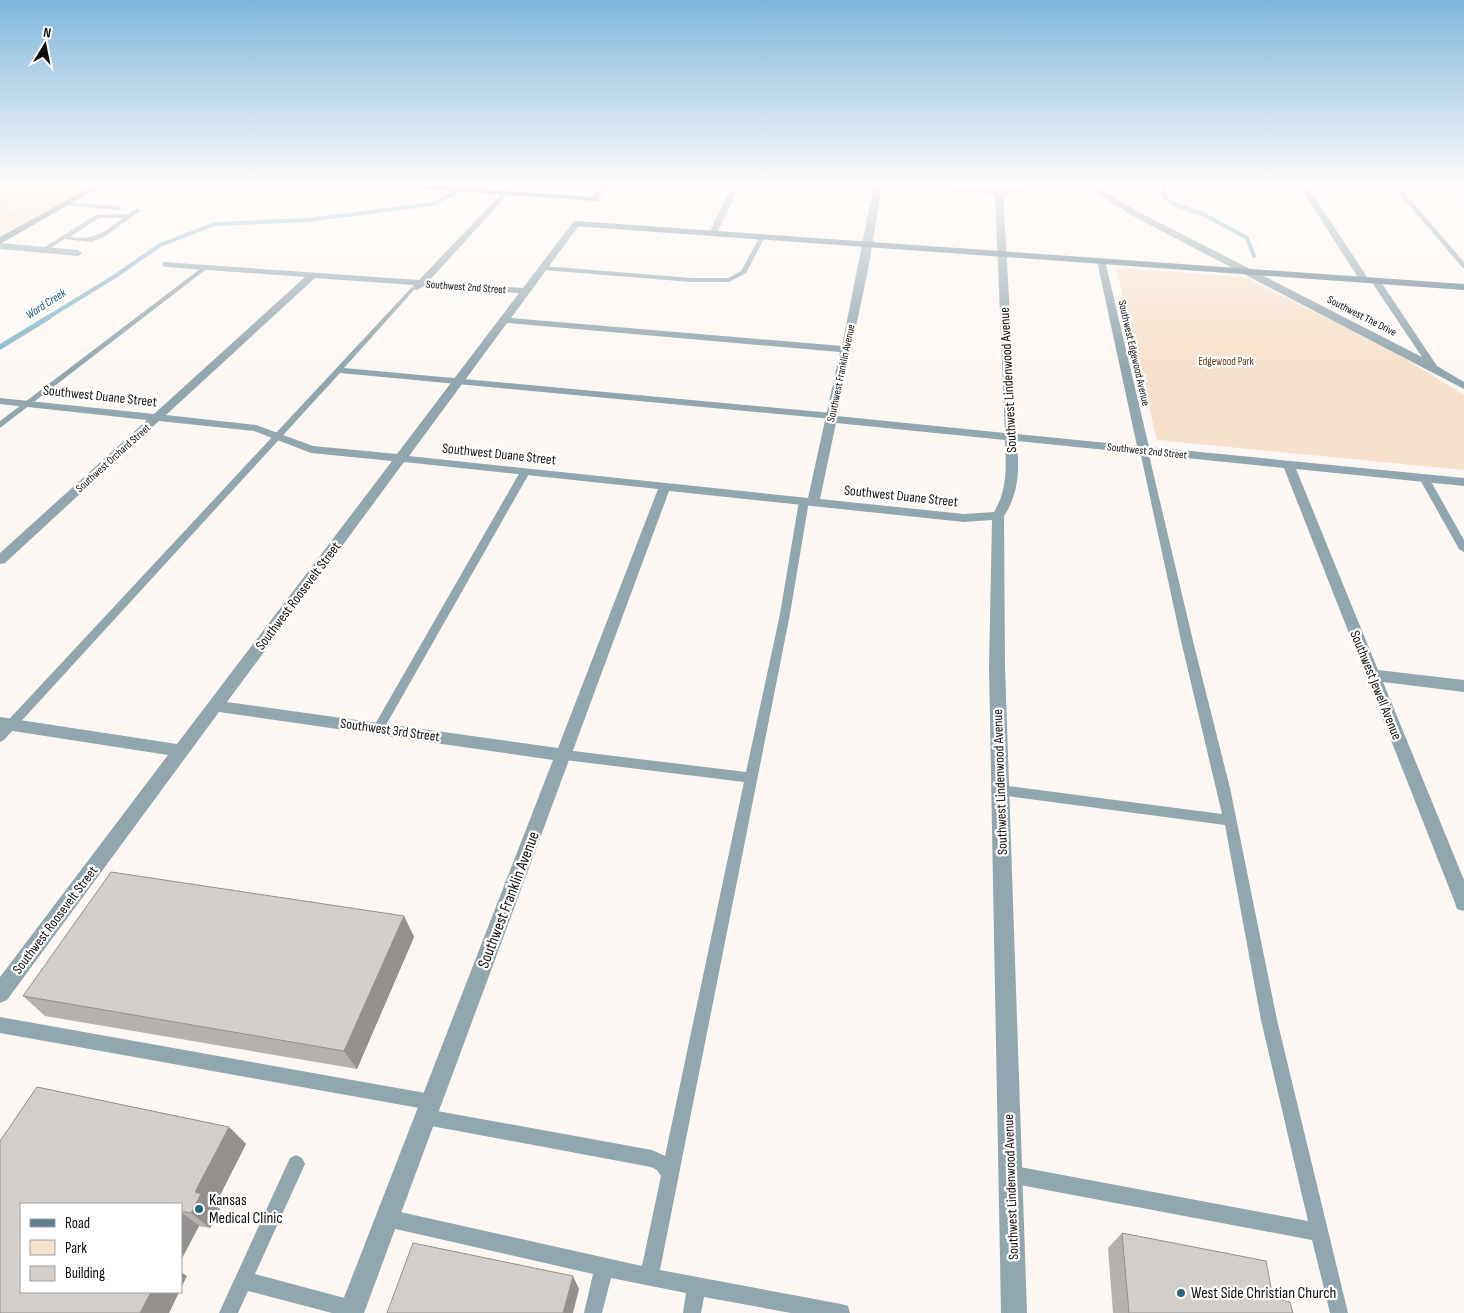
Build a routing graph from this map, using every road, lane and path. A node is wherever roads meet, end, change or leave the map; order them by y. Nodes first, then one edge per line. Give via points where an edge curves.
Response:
1 (51, 245) edge
2 (456, 245) edge
3 (560, 245) edge
4 (758, 245) edge
5 (867, 245) edge
6 (871, 245) edge
7 (1002, 245) edge
8 (1197, 245) edge
9 (1342, 245) edge
10 (1446, 245) edge
11 (0, 246) edge
12 (43, 250) junction
13 (78, 253) dead end
14 (1002, 254) junction
15 (1101, 261) junction
16 (166, 264) dead end
17 (1464, 266) edge
18 (206, 267) junction
19 (543, 268) junction
20 (1248, 271) junction
21 (313, 275) junction
22 (1364, 280) junction
23 (1376, 281) junction
24 (422, 283) junction
25 (1464, 287) edge
26 (412, 289) joint
27 (526, 291) junction
28 (504, 320) junction
29 (846, 349) junction
30 (1435, 368) junction
31 (338, 370) junction
32 (459, 381) junction
33 (1464, 386) edge
34 (0, 400) edge
35 (30, 404) junction
36 (158, 418) junction
37 (831, 418) junction
38 (0, 426) edge
39 (278, 435) junction
40 (1010, 437) junction
41 (1144, 451) junction
42 (401, 459) junction
43 (1289, 466) junction
44 (525, 472) junction
45 (1424, 478) junction
46 (1464, 482) edge
47 (665, 486) junction
48 (809, 501) junction
49 (998, 516) junction
50 (1464, 549) edge
51 (0, 560) edge
52 (1372, 675) junction
53 (1464, 686) edge
54 (216, 706) junction
55 (4, 729) edge
56 (378, 729) junction
57 (183, 751) junction
58 (565, 755) junction
59 (752, 778) junction
60 (1000, 790) junction
61 (1229, 820) junction
62 (1464, 903) edge
63 (0, 993) edge
64 (0, 1025) edge
65 (428, 1110) junction
66 (296, 1164) dead end
67 (666, 1169) junction
68 (1010, 1174) junction
69 (387, 1218) junction
70 (1320, 1232) junction
71 (604, 1267) junction
72 (650, 1277) junction
73 (243, 1280) junction
74 (696, 1286) junction
75 (352, 1311) edge
76 (228, 1313) edge
77 (593, 1313) edge
78 (692, 1313) edge
79 (840, 1313) edge
80 (1014, 1313) edge
81 (1339, 1313) edge

1 - 12 lane
2 - 24 street
3 - 19 street, Southwest Roosevelt Street
4 - 19 lane via 744,272 728,280
5 - 29 street, Southwest Franklin Avenue
6 - 14 street
7 - 14 street, Southwest Lindenwood Avenue
8 - 20 street, Southwest The Drive
9 - 22 street
10 - 17 lane
11 - 12 street
12 - 13 street
14 - 15 street
14 - 40 street, Southwest Lindenwood Avenue
15 - 20 street
15 - 41 street, Southwest Edgewood Avenue
16 - 18 street, Southwest 2nd Street
18 - 21 street, Southwest 2nd Street
18 - 35 lane via 37,395
19 - 27 street, Southwest Roosevelt Street
20 - 22 street
20 - 30 street, Southwest The Drive
21 - 24 street, Southwest 2nd Street
21 - 36 street, Southwest Orchard Street
22 - 23 street
23 - 25 street
23 - 30 street
24 - 26 street
24 - 27 street, Southwest 2nd Street
26 - 31 lane
27 - 28 street, Southwest Roosevelt Street
28 - 29 street
28 - 32 street, Southwest Roosevelt Street
29 - 37 street, Southwest Franklin Avenue
30 - 33 street, Southwest The Drive
31 - 32 lane
31 - 39 lane
32 - 37 lane
32 - 42 street, Southwest Roosevelt Street
34 - 35 street, Southwest Duane Street
35 - 36 street, Southwest Duane Street
35 - 38 lane
36 - 39 street, Southwest Duane Street via 256,428
36 - 51 street, Southwest Orchard Street
37 - 40 street, Southwest 2nd Street
37 - 48 street, Southwest Franklin Avenue
39 - 42 street, Southwest Duane Street via 311,449
39 - 55 lane
40 - 41 street, Southwest 2nd Street
40 - 49 street, Southwest Lindenwood Avenue via 1013,476 1010,493
41 - 43 street, Southwest 2nd Street
41 - 61 lane
42 - 44 street, Southwest Duane Street
42 - 54 street, Southwest Roosevelt Street
43 - 45 street, Southwest 2nd Street
43 - 52 street, Southwest Jewell Avenue
44 - 47 street, Southwest Duane Street
44 - 56 lane
45 - 46 street, Southwest 2nd Street
45 - 50 lane
47 - 48 street, Southwest Duane Street
47 - 58 street, Southwest Franklin Avenue
48 - 49 street, Southwest Duane Street via 964,518
48 - 59 lane
49 - 60 street, Southwest Lindenwood Avenue
52 - 53 street
52 - 62 street, Southwest Jewell Avenue
54 - 56 street, Southwest 3rd Street
54 - 57 street, Southwest Roosevelt Street
55 - 57 street
56 - 58 street, Southwest 3rd Street
57 - 63 street, Southwest Roosevelt Street
58 - 59 lane
58 - 65 street, Southwest Franklin Avenue
59 - 67 lane
60 - 61 lane
60 - 68 street, Southwest Lindenwood Avenue
61 - 70 lane via 1269,1020
64 - 65 lane
65 - 67 lane via 652,1159
65 - 69 street, Southwest Franklin Avenue
66 - 73 lane
67 - 72 lane
68 - 70 lane
68 - 80 street, Southwest Lindenwood Avenue
69 - 71 lane
69 - 75 street, Southwest Franklin Avenue
70 - 81 lane
71 - 72 lane
71 - 77 lane
72 - 74 lane
73 - 75 lane
73 - 76 lane
74 - 78 lane
74 - 79 lane

